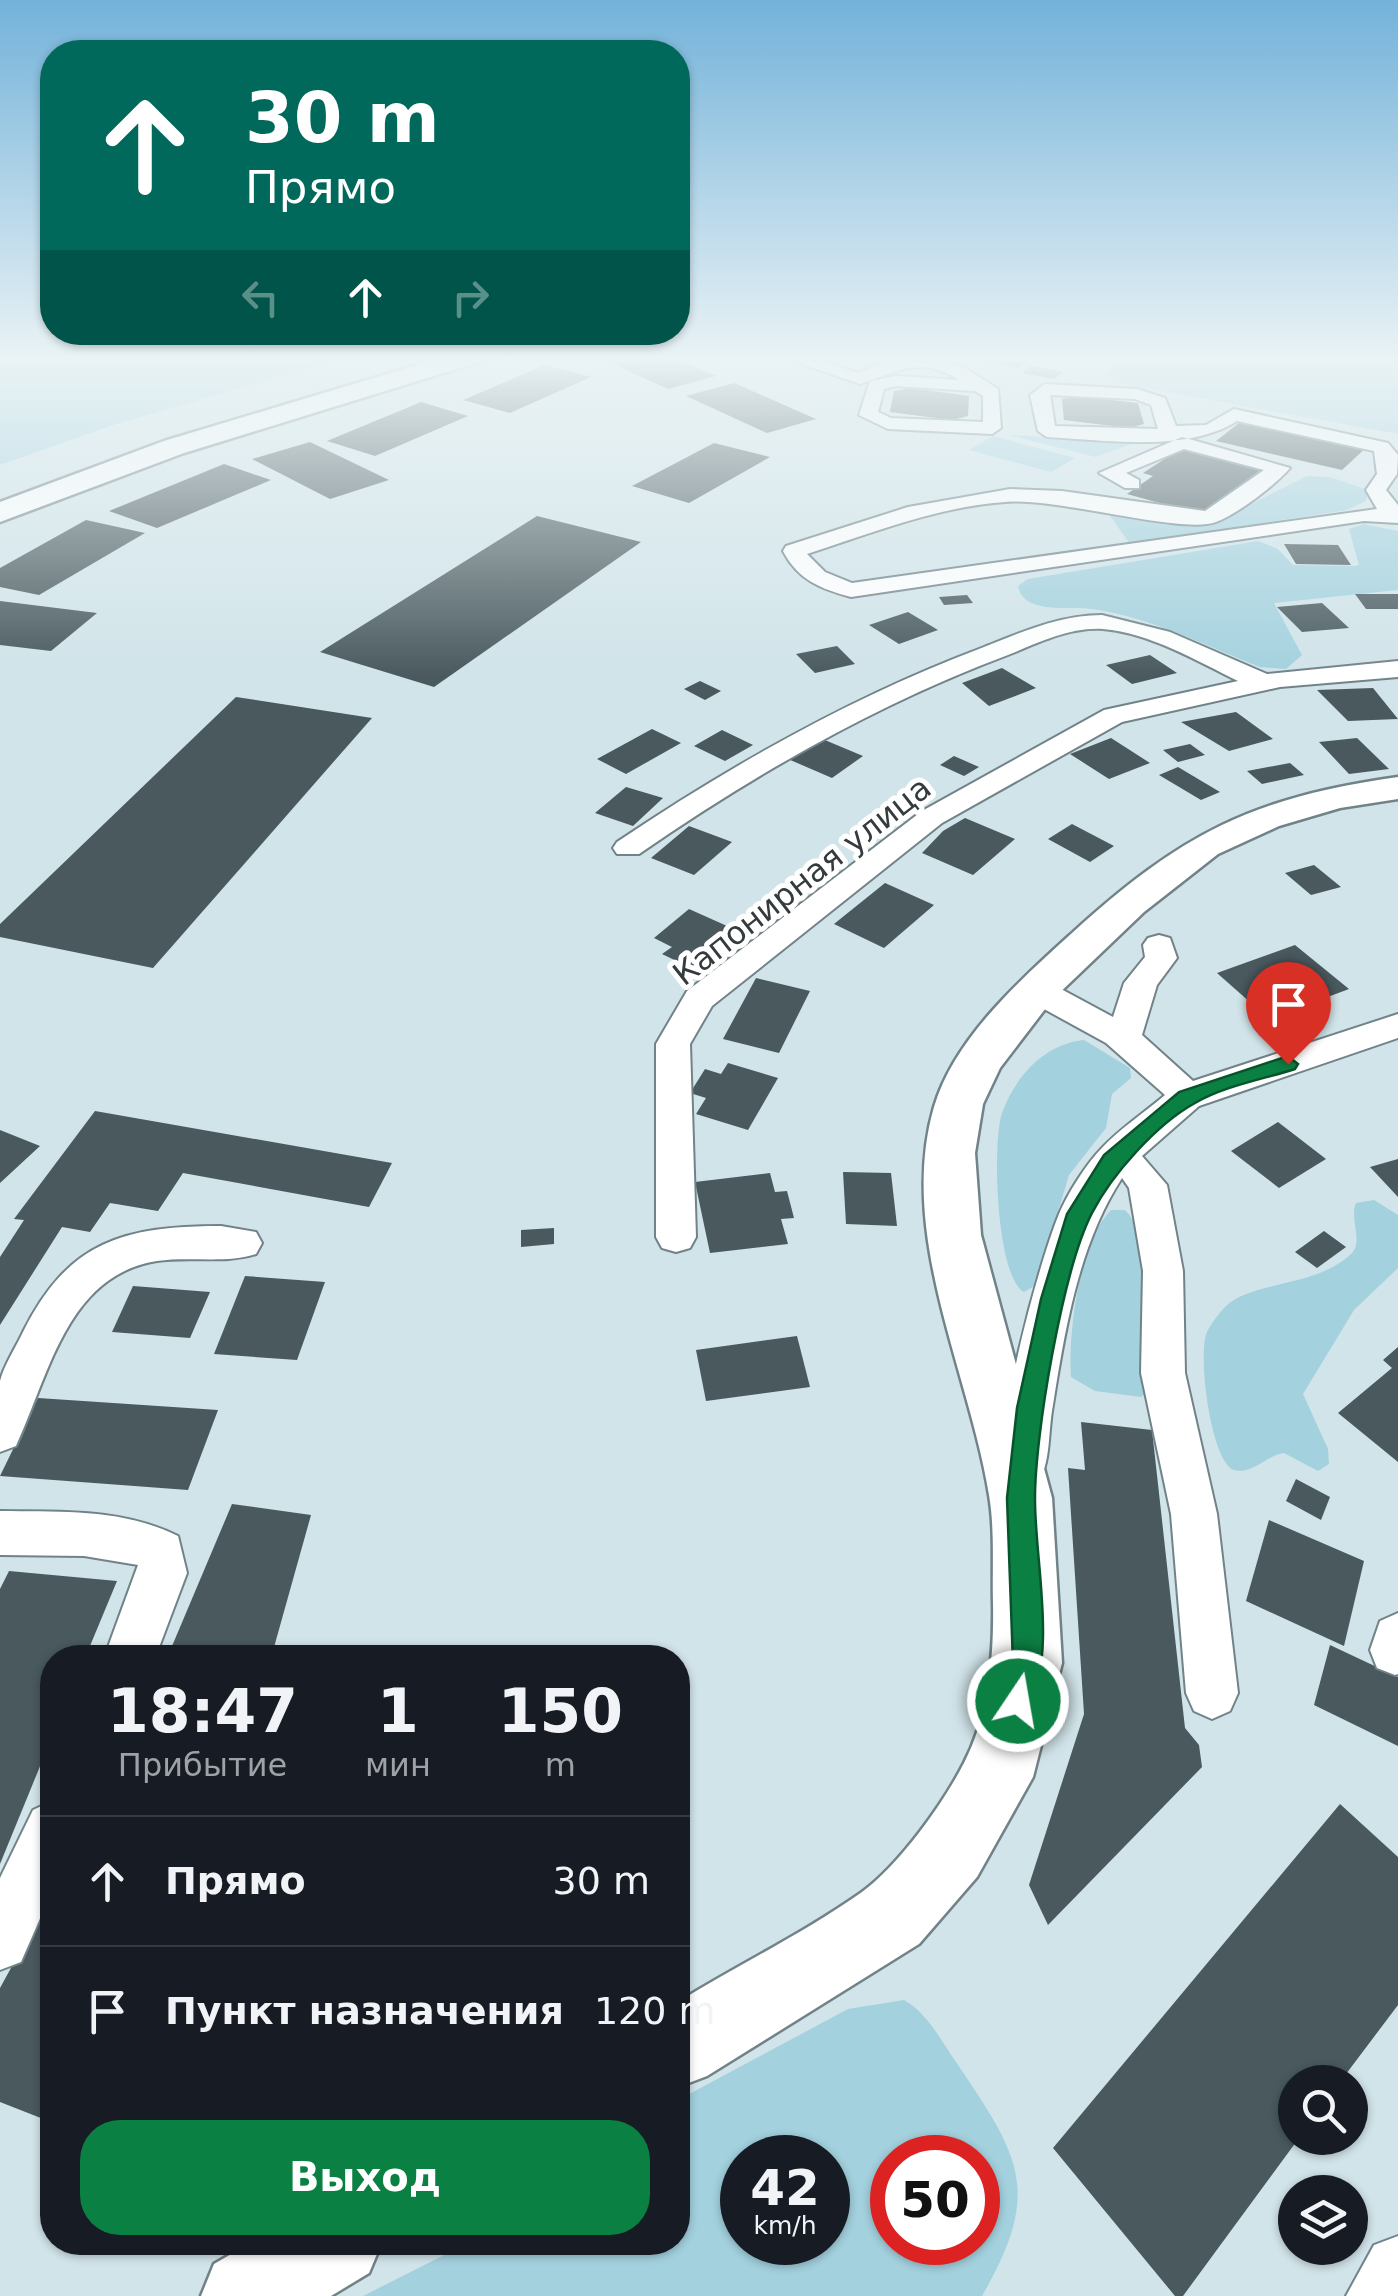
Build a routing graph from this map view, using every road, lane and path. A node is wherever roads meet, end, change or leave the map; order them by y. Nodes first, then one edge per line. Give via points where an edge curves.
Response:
1 (74, 463) edge
2 (122, 463) edge
3 (1133, 463) edge
4 (1261, 463) edge
5 (1388, 463) edge
6 (1109, 473) junction
7 (1069, 484) dead end
8 (1132, 484) dead end
9 (0, 491) edge
10 (0, 513) edge
11 (1398, 517) edge
12 (1398, 669) edge
13 (1265, 682) junction
14 (1398, 788) edge
15 (628, 848) dead end
16 (1159, 945) dead end
17 (1036, 990) junction
18 (1398, 1026) edge
19 (1123, 1041) junction
20 (1186, 1097) junction
21 (1112, 1160) junction
22 (676, 1237) dead end
23 (242, 1242) dead end
24 (0, 1432) edge
25 (1021, 1498) junction
26 (0, 1533) edge
27 (134, 1645) edge
28 (1212, 1692) dead end
29 (40, 1856) edge
30 (0, 1941) edge
31 (690, 2040) edge
32 (316, 2255) edge
33 (1398, 2269) edge
34 (246, 2296) edge
35 (1380, 2296) edge

1 - 9 highway
2 - 10 highway
3 - 6 street
4 - 11 street via 1280,468 1210,516 1001,495 952,502 794,550 812,578 851,590 1364,514
5 - 11 street via 1376,490
6 - 7 street
6 - 8 street
12 - 13 street, Капонирная улица
13 - 15 street via 1132,628 1068,622 953,665 850,714 711,790
13 - 22 street, Капонирная улица via 1113,716 932,817 700,999 674,1044
14 - 17 main road via 1265,818 1204,846 1129,903
16 - 19 street via 1161,958 1141,983
17 - 19 street
17 - 25 main road via 980,1062 959,1104 950,1153 954,1235
18 - 20 street
19 - 20 street
20 - 21 street
21 - 25 street via 1079,1214 1054,1299 1030,1408
21 - 28 street via 1135,1168 1148,1185 1163,1272 1163,1373 1194,1514
23 - 24 street via 146,1246 87,1272 64,1298
25 - 31 main road via 1028,1663 997,1777 960,1836 892,1917
26 - 27 street via 115,1538 147,1542 161,1552 163,1573
29 - 30 street
32 - 34 main road
33 - 35 street

